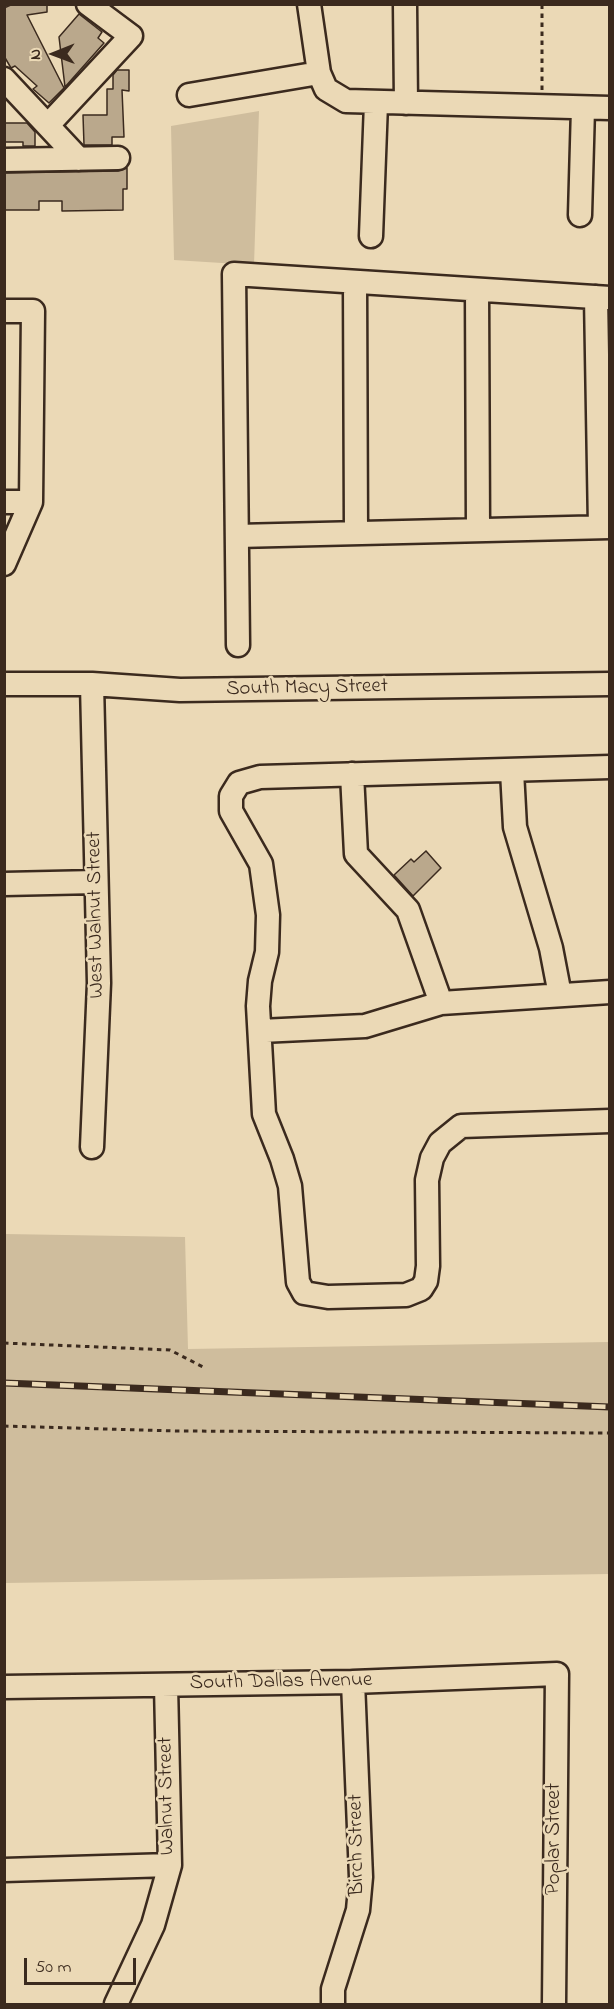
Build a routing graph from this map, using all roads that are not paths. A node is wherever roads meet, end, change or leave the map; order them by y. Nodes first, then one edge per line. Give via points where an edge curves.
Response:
1 (88, 4) edge
2 (309, 4) edge
3 (405, 4) edge
4 (319, 73) junction
5 (4, 79) edge
6 (189, 95) dead end
7 (376, 103) junction
8 (406, 103) junction
9 (583, 108) junction
10 (609, 108) edge
11 (49, 124) junction
12 (118, 158) dead end
13 (79, 159) junction
14 (4, 160) edge
15 (580, 215) dead end
16 (371, 236) dead end
17 (355, 282) junction
18 (477, 290) junction
19 (603, 298) edge
20 (4, 311) edge
21 (31, 501) junction
22 (4, 502) edge
23 (605, 527) edge
24 (478, 530) junction
25 (356, 533) junction
26 (237, 536) junction
27 (4, 564) edge
28 (238, 645) dead end
29 (4, 684) edge
30 (92, 684) junction
31 (609, 684) edge
32 (609, 767) edge
33 (512, 771) junction
34 (352, 774) junction
35 (96, 882) junction
36 (4, 884) edge
37 (609, 992) edge
38 (560, 995) junction
39 (441, 1003) junction
40 (261, 1031) junction
41 (609, 1121) edge
42 (92, 1147) dead end
43 (557, 1674) joint
44 (353, 1682) junction
45 (166, 1685) junction
46 (4, 1687) edge
47 (170, 1865) junction
48 (4, 1870) edge
49 (116, 2004) edge
50 (333, 2004) edge
51 (555, 2004) edge

1 - 11 street via 131,36
2 - 4 street
3 - 8 street
4 - 6 street
4 - 7 street via 326,89 336,97
5 - 11 street
7 - 8 street
7 - 16 street
8 - 9 street
9 - 10 street
9 - 15 street
11 - 13 street
12 - 13 street
13 - 14 street
17 - 18 street
17 - 25 street
17 - 26 street via 234,274
18 - 19 street
18 - 24 street
19 - 23 street
20 - 21 street via 33,311
21 - 22 street
21 - 27 street
23 - 24 street
24 - 25 street
25 - 26 street
26 - 28 street
29 - 30 street, South Macy Street
30 - 31 street, South Macy Street via 180,690
30 - 35 street, West Walnut Street
32 - 33 street
33 - 34 street
33 - 38 street via 515,827 548,938
34 - 39 street via 356,854 408,910
34 - 40 street via 260,777 239,783 231,796 231,811 261,864 268,915 267,952 258,1006
35 - 36 street
35 - 42 street, West Walnut Street via 99,983
37 - 38 street
38 - 39 street
39 - 40 street via 365,1026
40 - 41 street via 264,1114 290,1186 298,1282 304,1293 328,1297 406,1295 421,1289 428,1266 427,1180 432,1158 441,1143 461,1126
43 - 44 street, South Dallas Avenue
43 - 51 street, Poplar Street
44 - 45 street, South Dallas Avenue
44 - 50 street, Birch Street via 361,1877 358,1910 333,1989
45 - 46 street, South Dallas Avenue
45 - 47 street, Walnut Street
47 - 48 street
47 - 49 street, Walnut Street via 153,1925

